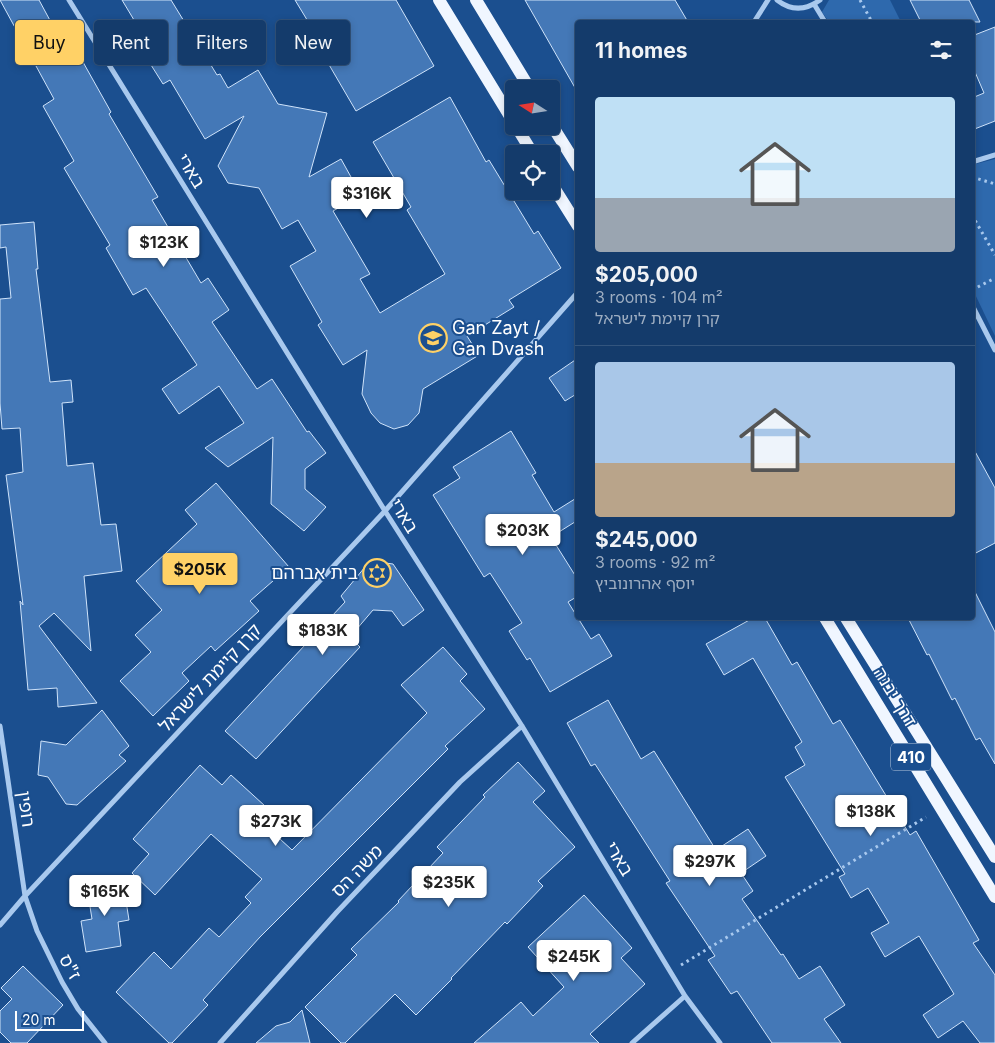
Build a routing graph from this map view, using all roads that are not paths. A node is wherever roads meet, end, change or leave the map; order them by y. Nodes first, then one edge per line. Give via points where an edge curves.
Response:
1 (69, 0) edge
2 (439, 0) edge
3 (476, 0) edge
4 (768, 0) edge
5 (777, 0) edge
6 (820, 0) edge
7 (814, 4) junction
8 (755, 20) edge
9 (824, 20) edge
10 (525, 80) edge
11 (505, 108) edge
12 (558, 135) edge
13 (995, 155) edge
14 (975, 161) edge
15 (575, 163) edge
16 (560, 197) edge
17 (575, 221) edge
18 (575, 295) edge
19 (975, 311) edge
20 (995, 350) edge
21 (384, 511) junction
22 (826, 620) edge
23 (847, 620) edge
24 (0, 726) edge
25 (522, 726) junction
26 (995, 857) edge
27 (25, 896) junction
28 (995, 897) edge
29 (0, 925) edge
30 (685, 996) junction
31 (105, 1043) edge
32 (220, 1043) edge
33 (632, 1043) edge
34 (720, 1043) edge

1 - 21 street, בארי
2 - 11 main road
3 - 10 main road
4 - 8 street
5 - 7 street via 795,9
6 - 7 street
7 - 9 street
12 - 15 main road
13 - 14 street
16 - 17 main road
18 - 21 street, קרן קיימת לישראל
19 - 20 street
21 - 25 street, בארי
21 - 27 street, קרן קיימת לישראל
22 - 28 main road, דרך יבנה / 410
23 - 26 main road, דרך יבנה / 410
24 - 27 street, רופין
25 - 30 street, בארי
25 - 32 street, משה הס via 460,782 337,912
27 - 29 street, קרן קיימת לישראל
27 - 31 street, ז"ס via 37,932 66,989
30 - 33 street
30 - 34 street, בארי

